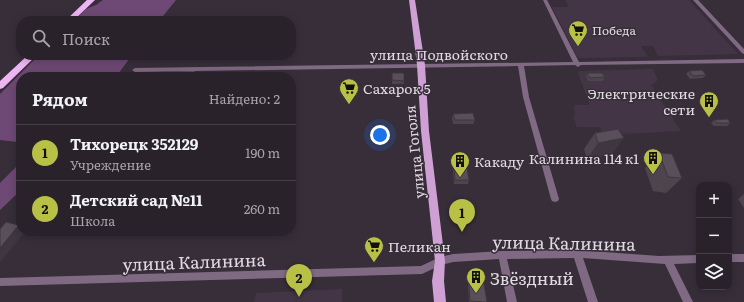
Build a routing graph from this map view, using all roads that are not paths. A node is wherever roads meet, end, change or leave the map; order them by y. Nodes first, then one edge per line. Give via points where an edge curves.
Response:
1 (91, 0) edge
2 (412, 0) edge
3 (545, 0) edge
4 (695, 0) edge
5 (74, 16) edge
6 (744, 52) edge
7 (28, 60) edge
8 (744, 61) edge
9 (578, 64) junction
10 (421, 65) junction
11 (521, 65) junction
12 (135, 70) dead end
13 (0, 86) edge
14 (555, 199) dead end
15 (577, 254) junction
16 (502, 255) junction
17 (732, 258) edge
18 (744, 258) edge
19 (696, 259) edge
20 (668, 260) junction
21 (440, 261) junction
22 (0, 282) edge
23 (440, 302) edge
24 (512, 302) edge
25 (593, 302) edge
26 (688, 302) edge

1 - 5 highway
2 - 10 main road, улица Гоголя
3 - 9 street
4 - 6 street
7 - 13 highway
8 - 9 street, улица Подвойского
9 - 11 street, улица Подвойского
10 - 11 street, улица Подвойского
10 - 12 street, улица Подвойского
10 - 21 main road, улица Гоголя via 425,131
11 - 14 street via 526,96
15 - 16 street, улица Калинина
15 - 20 street, улица Калинина
15 - 25 street
16 - 21 street, улица Калинина
16 - 24 street
17 - 18 street
19 - 20 street, улица Калинина
20 - 26 street
21 - 22 street, улица Калинина via 422,270
21 - 23 main road, улица Гоголя

